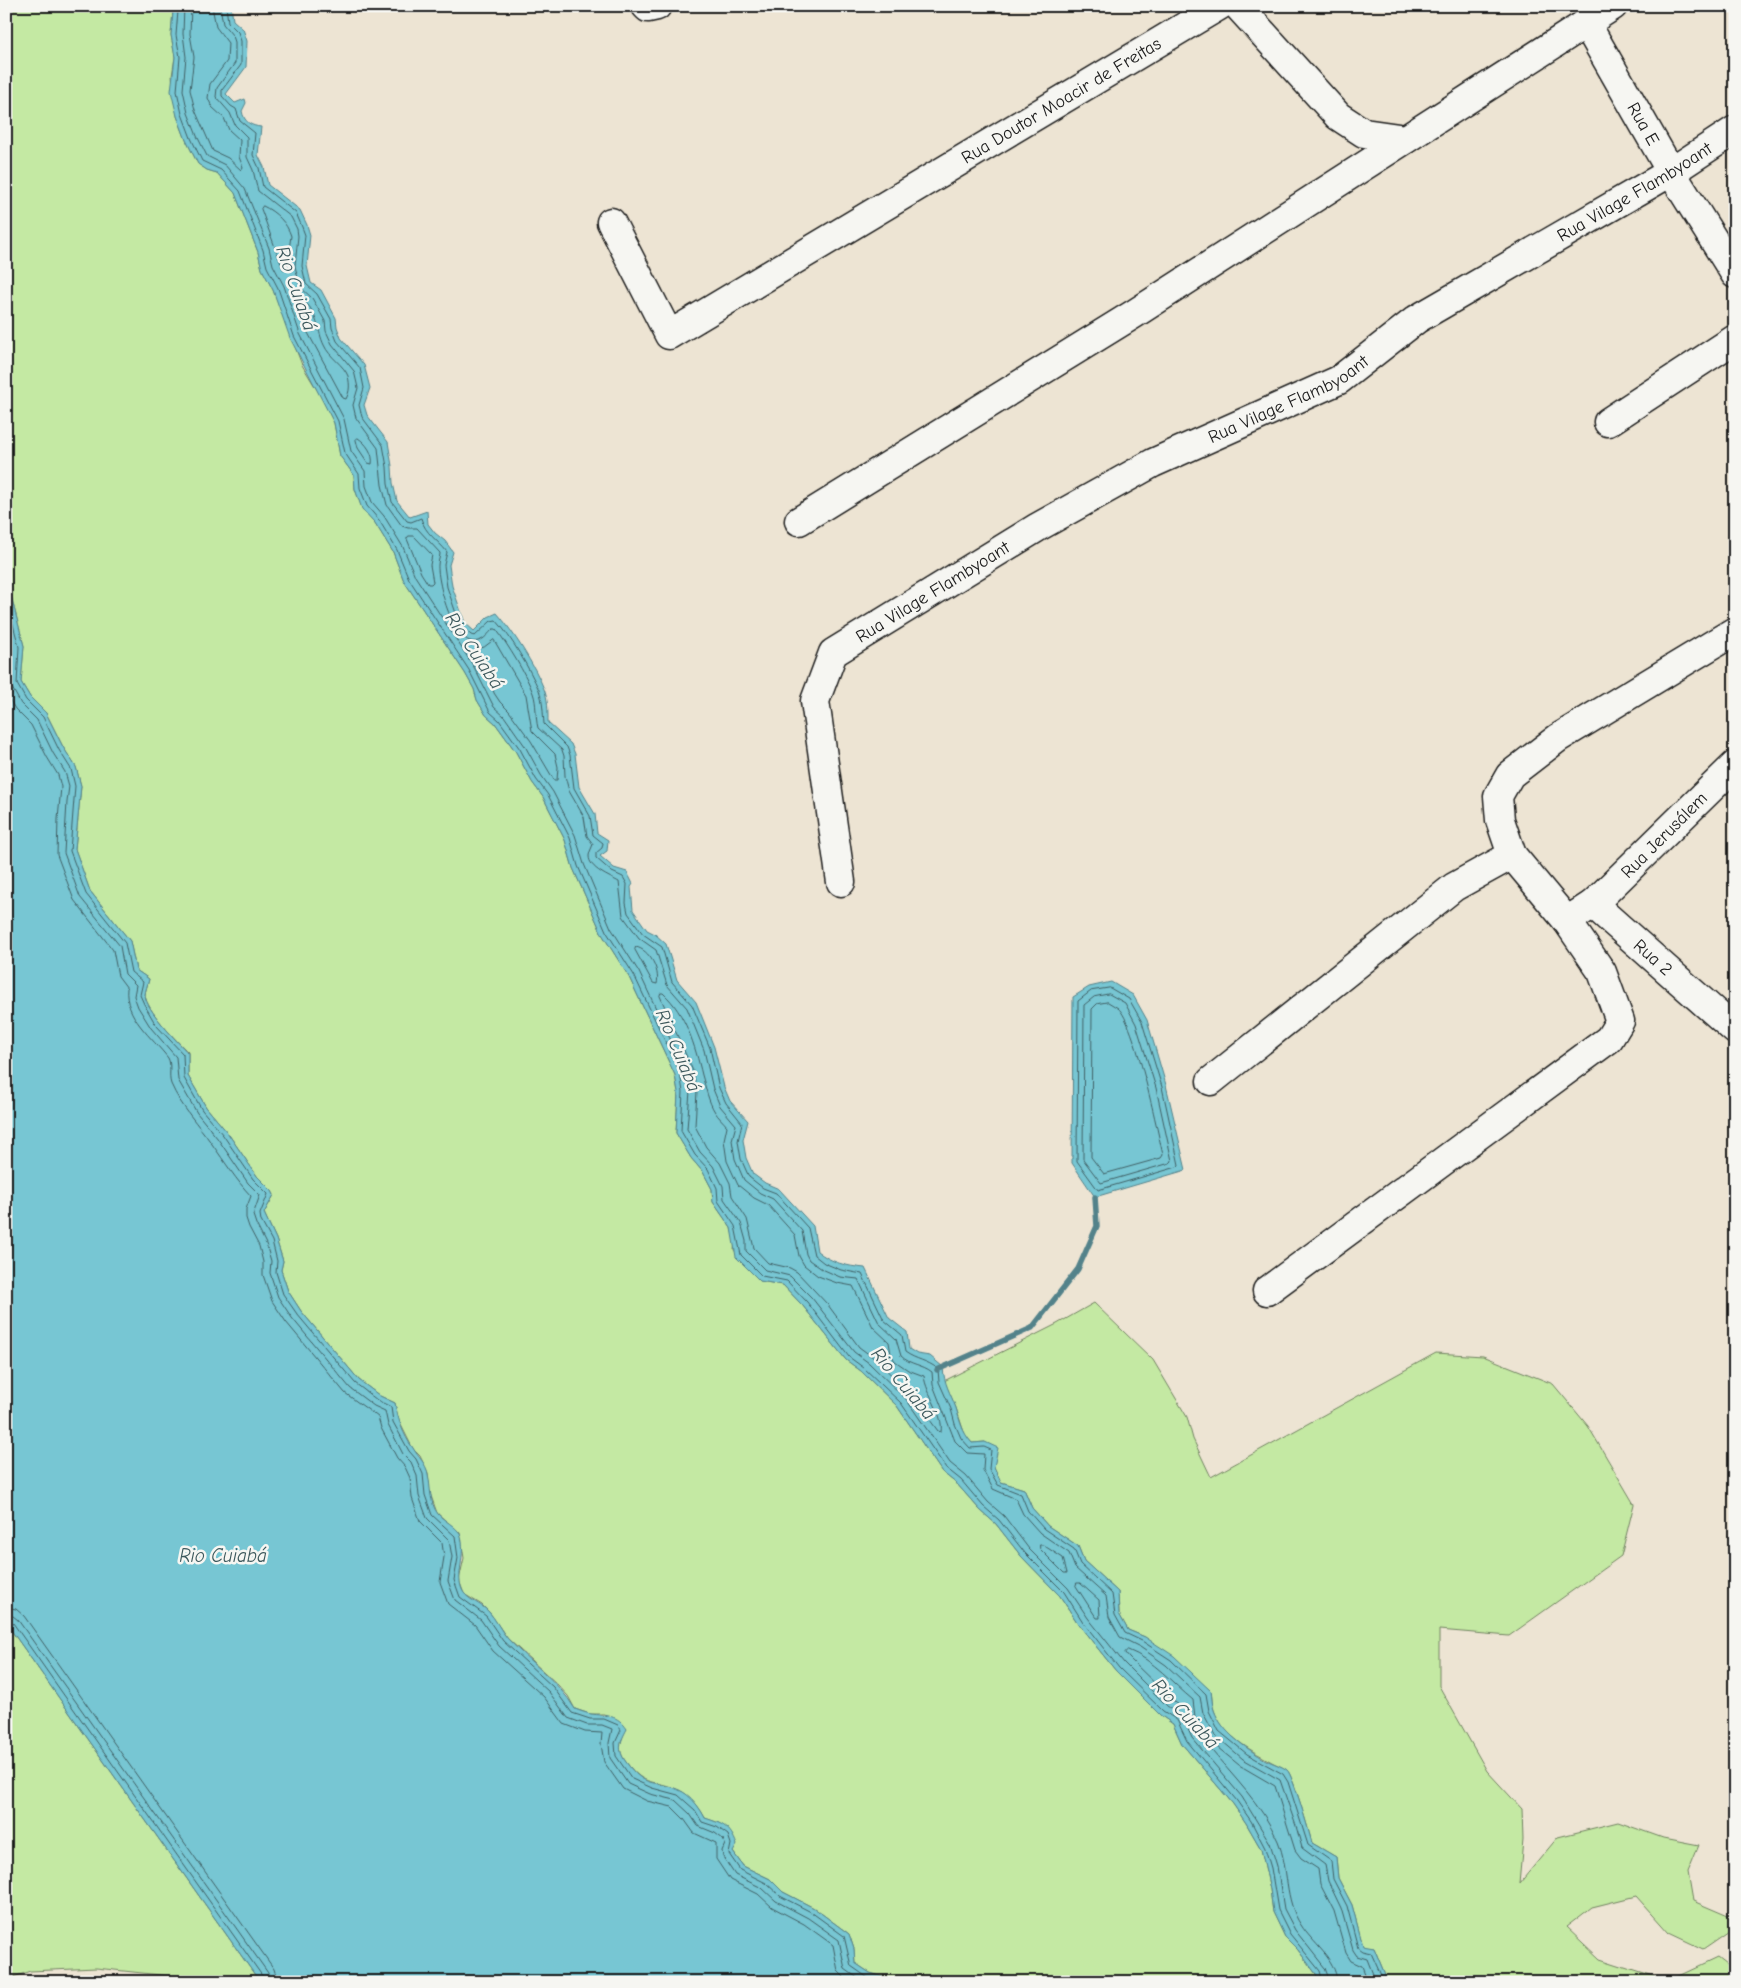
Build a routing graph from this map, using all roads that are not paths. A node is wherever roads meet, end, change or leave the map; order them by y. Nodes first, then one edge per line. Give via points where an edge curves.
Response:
1 (646, 6) edge
2 (657, 6) edge
3 (1219, 6) edge
4 (1238, 6) edge
5 (1612, 6) edge
6 (1586, 23) junction
7 (1735, 130) edge
8 (1406, 139) junction
9 (1671, 172) junction
10 (611, 222) dead end
11 (1735, 274) edge
12 (1735, 338) edge
13 (1608, 422) dead end
14 (799, 521) dead end
15 (1735, 631) edge
16 (1735, 765) edge
17 (1512, 855) junction
18 (841, 882) dead end
19 (1593, 904) junction
20 (1567, 921) junction
21 (1735, 1030) edge
22 (1211, 1081) dead end
23 (1267, 1291) dead end

1 - 2 street
3 - 10 street, Rua Doutor Moacir de Freitas via 669,335
4 - 8 street via 1338,116 1364,133
5 - 6 street
6 - 8 street
6 - 9 street, Rua E
7 - 9 street, Rua Vilage Flambyoant
8 - 14 street via 1134,314
9 - 11 street, Rua E
9 - 18 street, Rua Vilage Flambyoant via 1417,319 1339,380 1153,463 1038,527 833,653 815,701
12 - 13 street
15 - 17 street via 1558,738 1510,775 1498,796 1500,820
16 - 19 street, Rua Jerusálem
17 - 20 street
17 - 22 street via 1454,887
19 - 20 street
19 - 21 street, Rua 2
20 - 23 street via 1602,972 1620,1021 1609,1039

